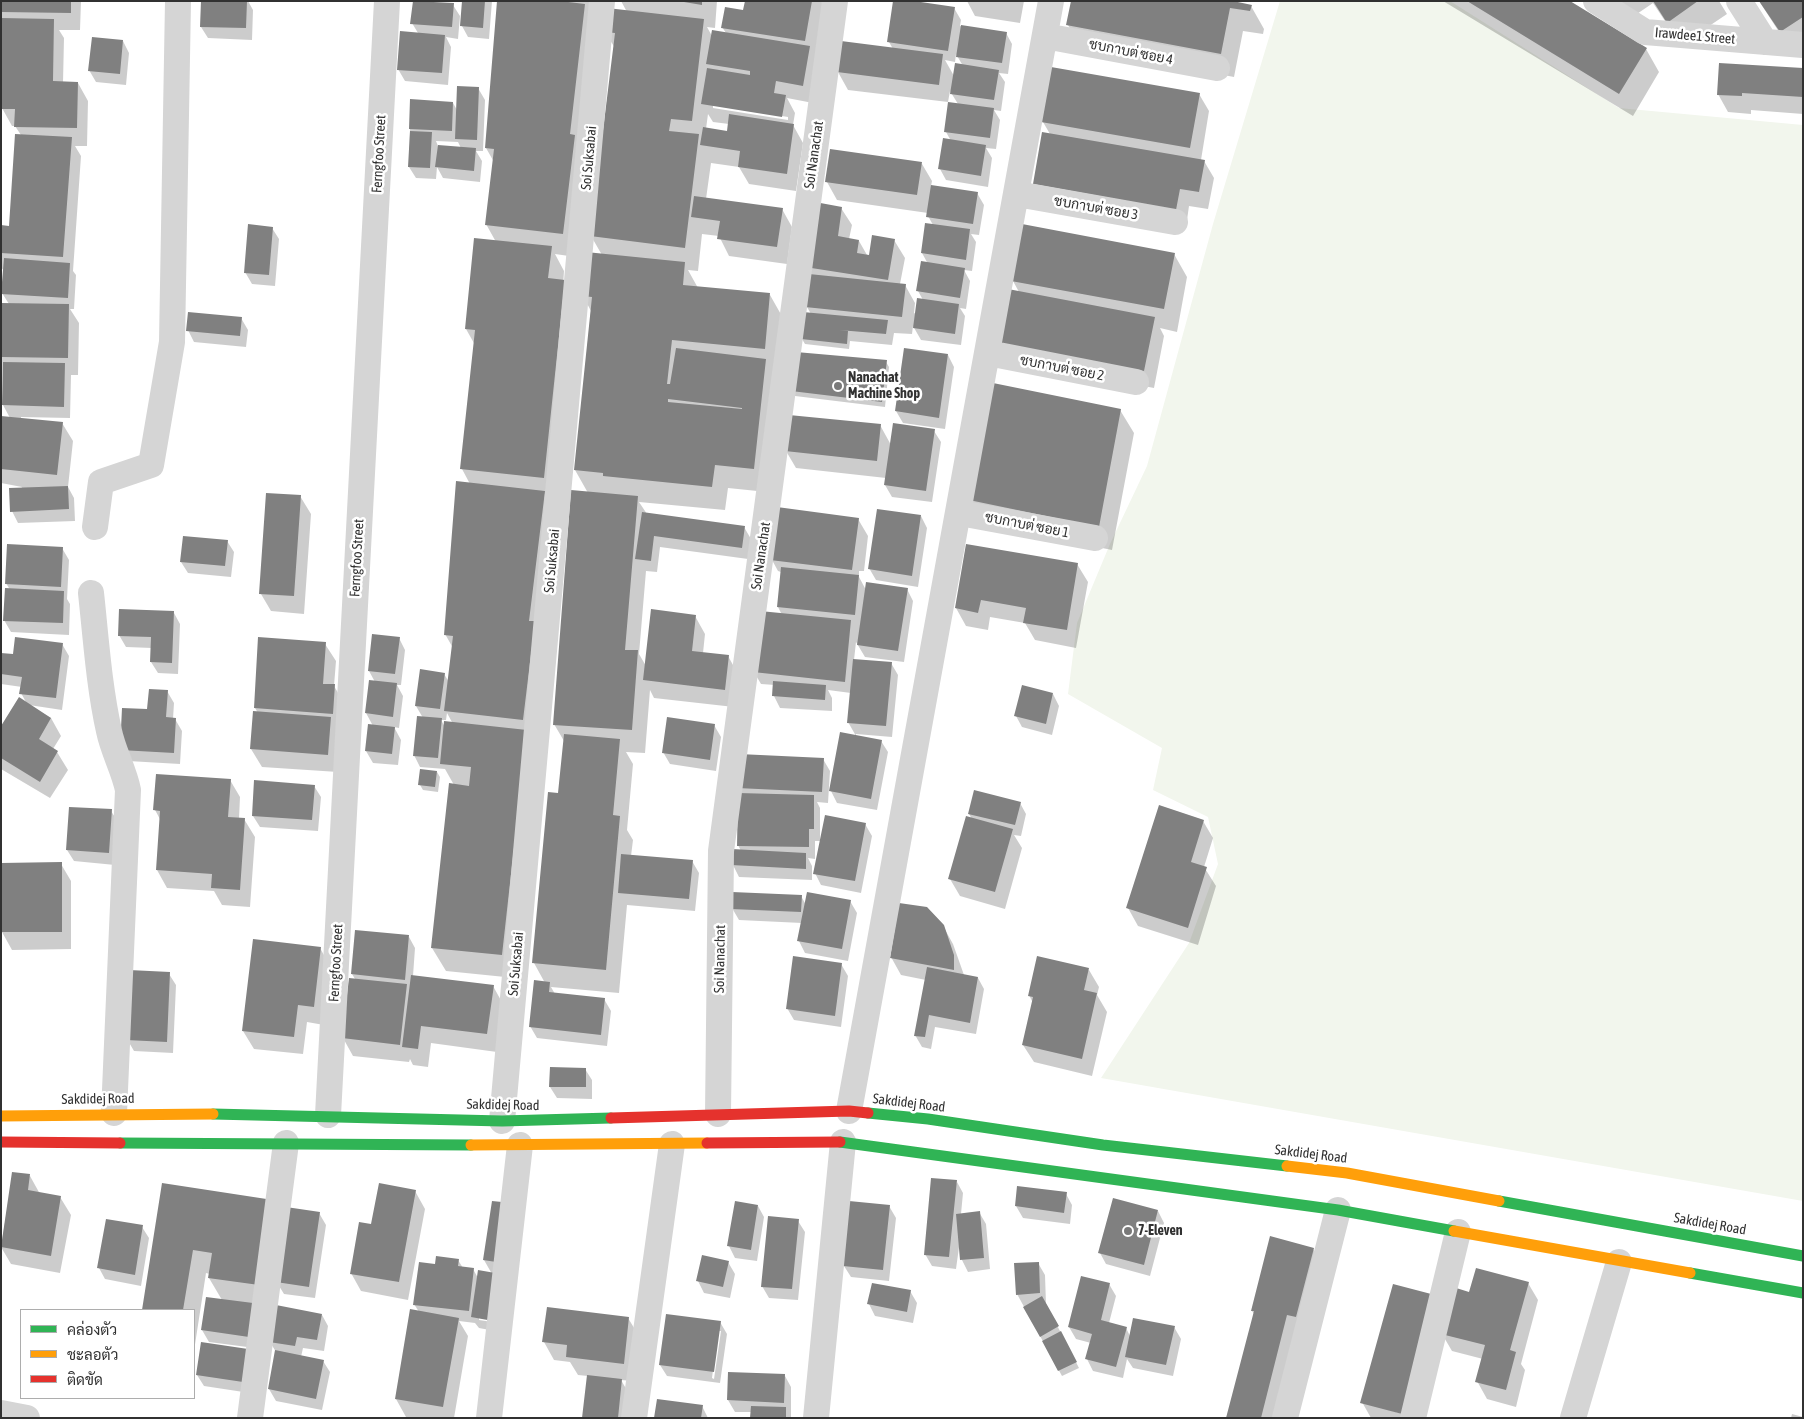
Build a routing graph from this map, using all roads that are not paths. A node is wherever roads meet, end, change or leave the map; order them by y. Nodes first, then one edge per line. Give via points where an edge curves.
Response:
1 (178, 1) edge
2 (387, 1) edge
3 (602, 1) edge
4 (835, 1) edge
5 (1051, 1) edge
6 (1596, 1) edge
7 (1739, 1) edge
8 (1045, 36) junction
9 (1765, 42) junction
10 (1803, 46) edge
11 (1217, 68) dead end
12 (1017, 194) junction
13 (1175, 222) dead end
14 (988, 353) junction
15 (1136, 382) dead end
16 (960, 513) junction
17 (95, 527) dead end
18 (1095, 538) dead end
19 (91, 593) dead end
20 (849, 1111) junction
21 (114, 1113) junction
22 (718, 1114) junction
23 (328, 1115) junction
24 (1, 1116) edge
25 (502, 1121) junction
26 (1, 1142) edge
27 (843, 1142) junction
28 (286, 1143) junction
29 (672, 1144) junction
30 (520, 1146) junction
31 (1338, 1210) junction
32 (1458, 1232) junction
33 (1803, 1256) edge
34 (1619, 1262) junction
35 (1803, 1294) edge
36 (1, 1413) edge
37 (27, 1418) edge
38 (250, 1418) edge
39 (488, 1418) edge
40 (634, 1418) edge
41 (816, 1418) edge
42 (1285, 1418) edge
43 (1413, 1418) edge
44 (1574, 1418) edge

1 - 17 street via 172,342 151,465 101,482
2 - 23 street, Ferngfoo Street
3 - 25 street, Soi Suksabai
4 - 22 street, Soi Nanachat via 721,851
5 - 8 street
6 - 9 street, Irawdee1 Street via 1645,32
7 - 9 street
8 - 11 street, ชบกาบต่ ซอย 4
8 - 12 street
9 - 10 street, Irawdee1 Street
12 - 13 street, ชบกาบต่ ซอย 3
12 - 14 street
14 - 15 street, ชบกาบต่ ซอย 2
14 - 16 street
16 - 18 street, ชบกาบต่ ซอย 1
16 - 20 street
19 - 21 street via 104,708 128,790
20 - 22 main road, Sakdidej Road
20 - 33 main road, Sakdidej Road via 1347,1174
21 - 23 main road, Sakdidej Road
21 - 24 main road, Sakdidej Road
22 - 25 main road, Sakdidej Road
23 - 25 main road, Sakdidej Road
26 - 28 main road
27 - 29 main road
27 - 31 main road
27 - 41 street
28 - 30 main road
28 - 38 street
29 - 30 main road
29 - 40 street
30 - 39 street
31 - 32 main road
31 - 42 street
32 - 34 main road
32 - 43 street
34 - 35 main road
34 - 44 street
36 - 37 street

